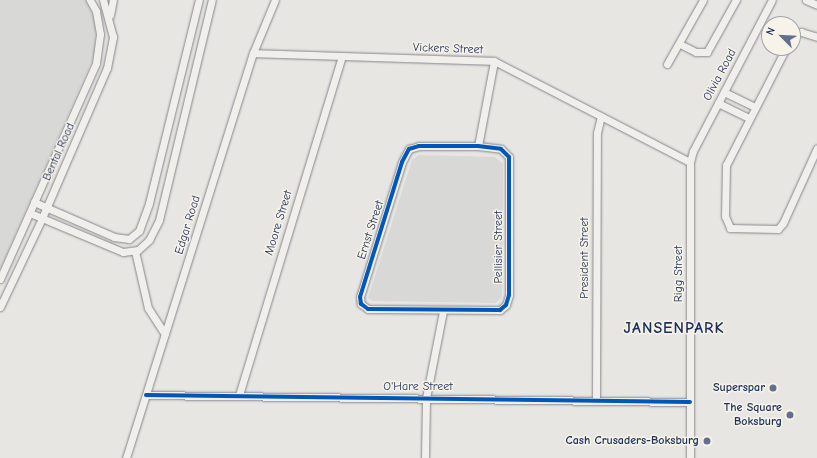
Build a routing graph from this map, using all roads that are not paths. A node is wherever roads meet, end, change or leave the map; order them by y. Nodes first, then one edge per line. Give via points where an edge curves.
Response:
1 (91, 0) edge
2 (103, 0) edge
3 (113, 0) edge
4 (199, 0) edge
5 (212, 0) edge
6 (275, 0) edge
7 (703, 0) edge
8 (736, 0) edge
9 (772, 0) edge
10 (806, 0) edge
11 (812, 0) edge
12 (817, 5) edge
13 (110, 18) junction
14 (801, 33) edge
15 (817, 37) edge
16 (680, 44) junction
17 (253, 53) junction
18 (782, 56) edge
19 (342, 57) junction
20 (494, 61) junction
21 (667, 64) dead end
22 (724, 92) junction
23 (718, 103) junction
24 (755, 107) junction
25 (601, 116) junction
26 (749, 118) junction
27 (478, 146) junction
28 (817, 148) edge
29 (690, 162) junction
30 (34, 202) junction
31 (47, 207) junction
32 (30, 213) junction
33 (42, 218) junction
34 (135, 251) junction
35 (0, 279) edge
36 (0, 307) edge
37 (443, 311) junction
38 (165, 334) junction
39 (146, 395) junction
40 (239, 395) junction
41 (426, 398) junction
42 (596, 400) junction
43 (690, 402) junction
44 (126, 458) edge
45 (425, 458) edge
46 (690, 458) edge

1 - 30 street, Bental Road via 100,34 96,63
2 - 13 street, Bental Road
3 - 13 street
4 - 31 street via 149,203 139,232 129,239 114,237
5 - 34 street via 159,220 149,240
6 - 17 street, Edgar Road
7 - 16 street
8 - 16 street via 707,52 696,52
9 - 22 street, Olivia Road
10 - 12 street
11 - 12 street
13 - 31 street, Bental Road via 113,37 107,68
14 - 15 street via 807,32
16 - 21 street
17 - 19 street, Vickers Street
17 - 38 street, Edgar Road
18 - 24 street
19 - 20 street, Vickers Street
19 - 40 street, Moore Street
20 - 25 street, Vickers Street
20 - 27 street
22 - 23 street, Olivia Road
22 - 24 street
23 - 26 street
23 - 29 street, Olivia Road
24 - 26 street
25 - 29 street, Vickers Street
25 - 42 street, President Street via 597,133
26 - 28 street via 726,164 725,216 730,228 778,229
27 - 37 street, Pellisier Street via 501,150 510,160 509,298 504,308 497,312
27 - 37 street, Ernst Street via 419,146 413,147 406,154 360,297 362,306 368,309
29 - 43 street, Rigg Street
30 - 31 street
30 - 32 street, Bental Road
31 - 33 street, Bental Road
32 - 33 street
32 - 35 street, Bental Road
33 - 34 street via 116,249
33 - 36 street, Bental Road
34 - 38 street via 148,308
37 - 41 street
38 - 39 street, Edgar Road
39 - 40 street, O'Hare Street
39 - 44 street, Edgar Road
40 - 41 street, O'Hare Street
41 - 42 street, O'Hare Street
41 - 45 street
42 - 43 street, O'Hare Street
43 - 46 street, Rigg Street

